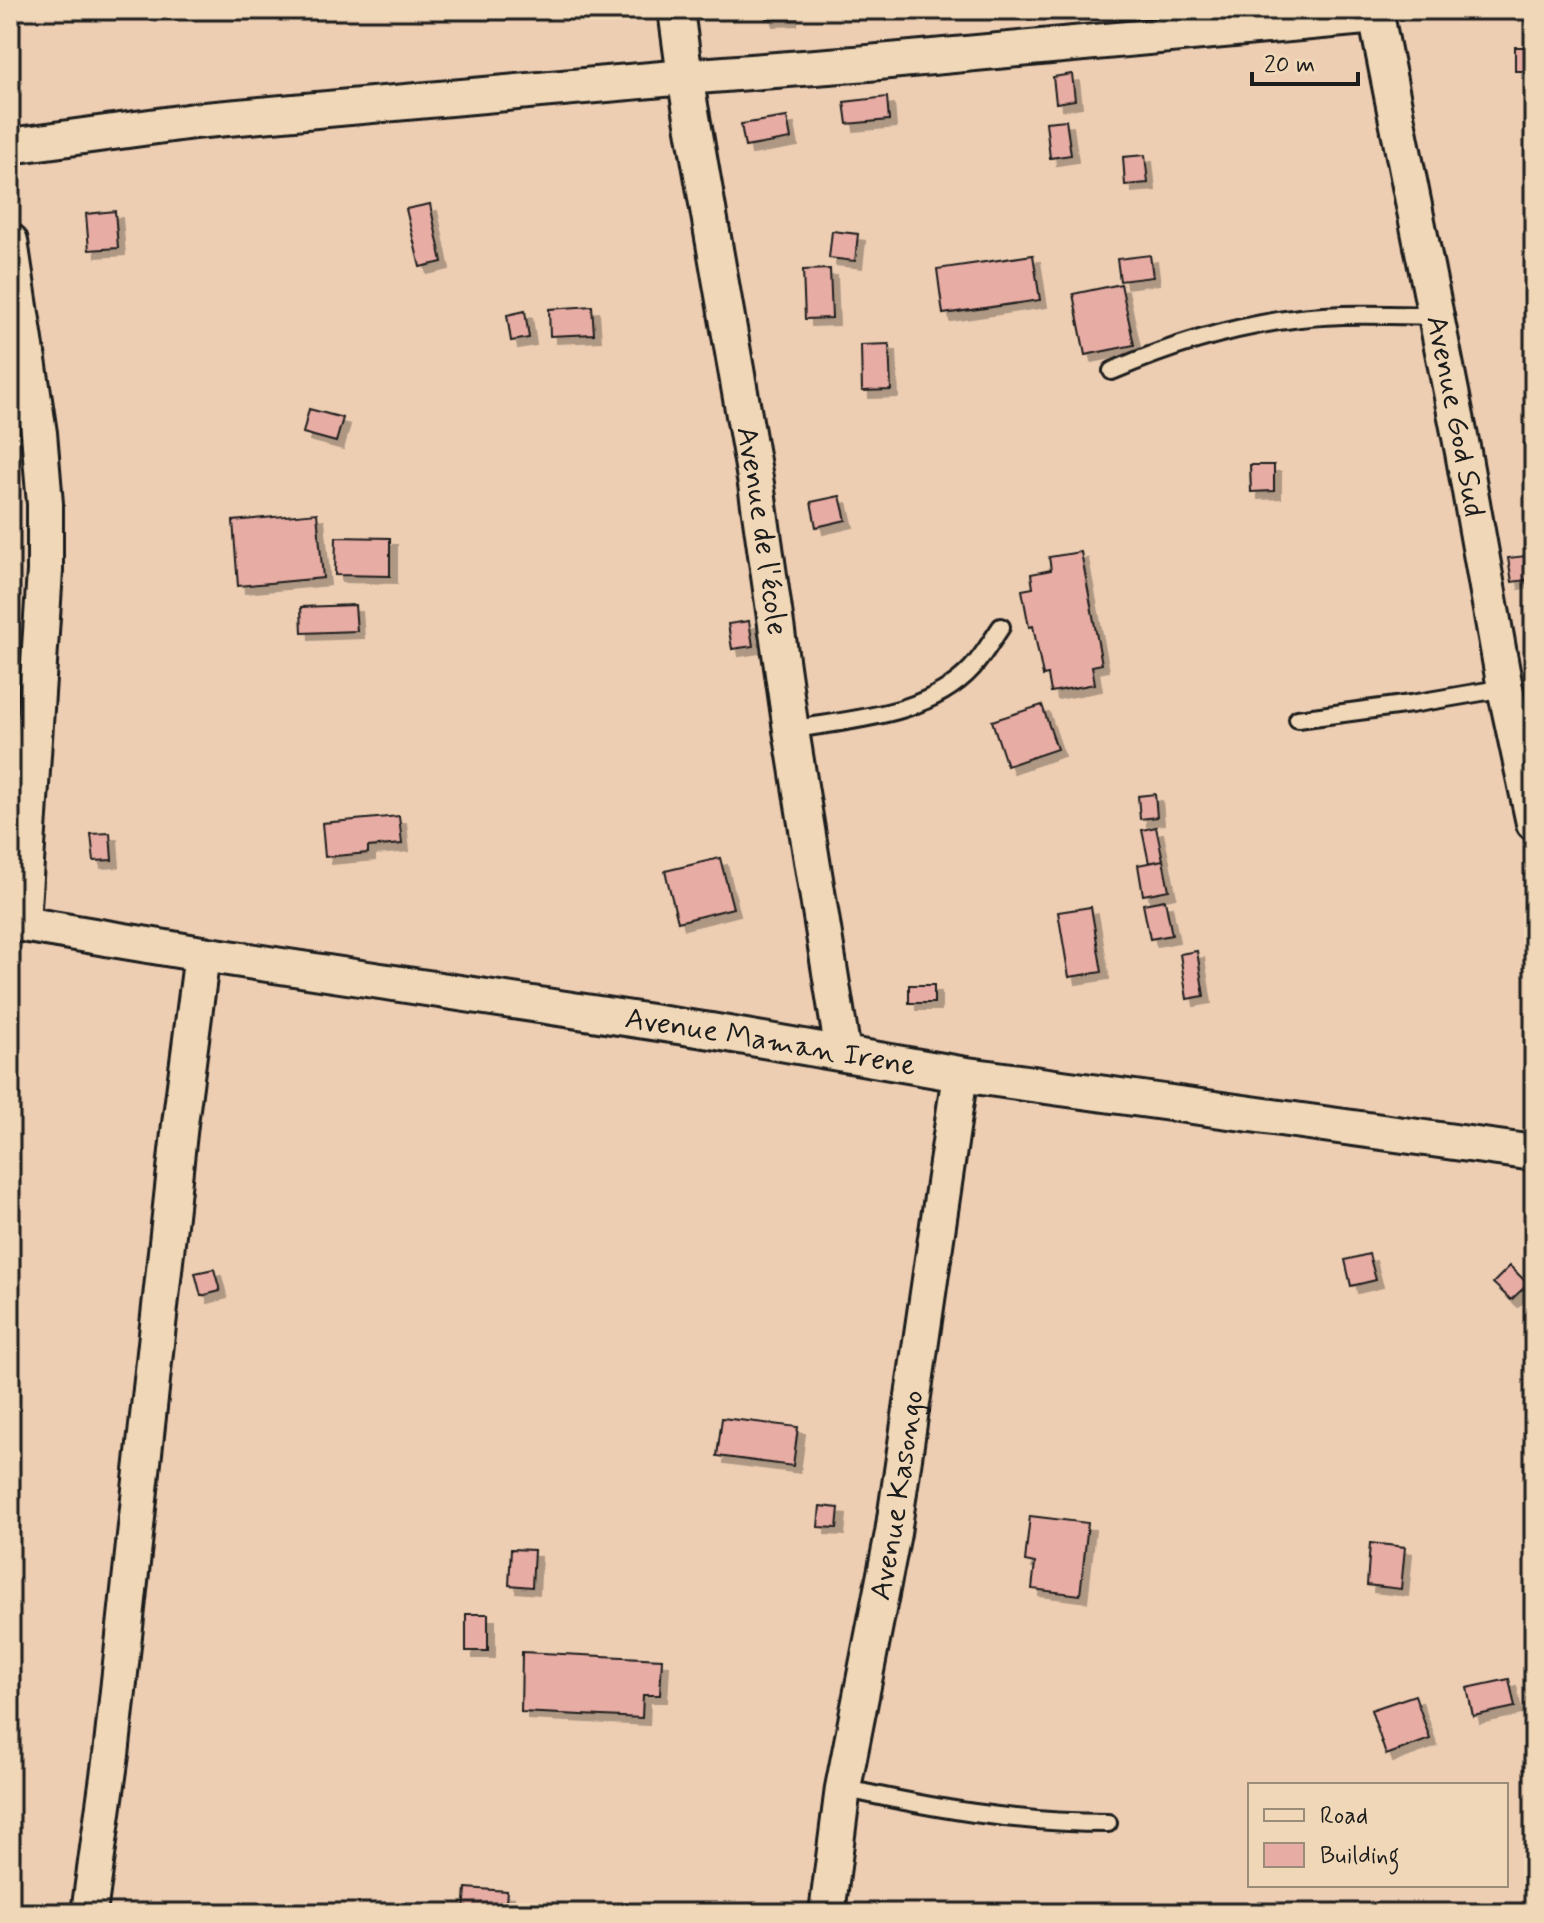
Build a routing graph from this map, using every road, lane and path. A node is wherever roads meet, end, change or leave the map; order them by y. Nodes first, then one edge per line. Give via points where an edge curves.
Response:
1 (676, 10) edge
2 (1376, 13) edge
3 (685, 77) junction
4 (10, 146) edge
5 (10, 241) edge
6 (1435, 316) junction
7 (1112, 371) dead end
8 (1001, 627) dead end
9 (1505, 688) junction
10 (1298, 719) dead end
11 (791, 730) junction
12 (1534, 823) edge
13 (16, 922) edge
14 (202, 954) junction
15 (843, 1053) junction
16 (960, 1074) junction
17 (1534, 1153) edge
18 (843, 1788) junction
19 (1108, 1823) dead end
20 (89, 1913) edge
21 (827, 1913) edge

1 - 3 street, Avenue de l'école
2 - 3 street
2 - 6 street, Avenue God Sud
3 - 4 street via 194,121
3 - 11 street, Avenue de l'école via 756,484
5 - 13 street via 45,504 45,571
6 - 7 lane via 1302,318 1246,326 1186,341
6 - 9 street, Avenue God Sud
8 - 11 lane via 972,668 945,690 881,714
9 - 10 lane
9 - 12 street, Avenue God Sud
11 - 15 street, Avenue de l'école
13 - 14 street, Avenue Maman Irene
14 - 15 street, Avenue Maman Irene
14 - 20 street
15 - 16 street, Avenue Maman Irene
16 - 17 street, Avenue Maman Irene
16 - 18 street, Avenue Kasongo via 893,1533
18 - 19 lane via 961,1812
18 - 21 street, Avenue Kasongo

